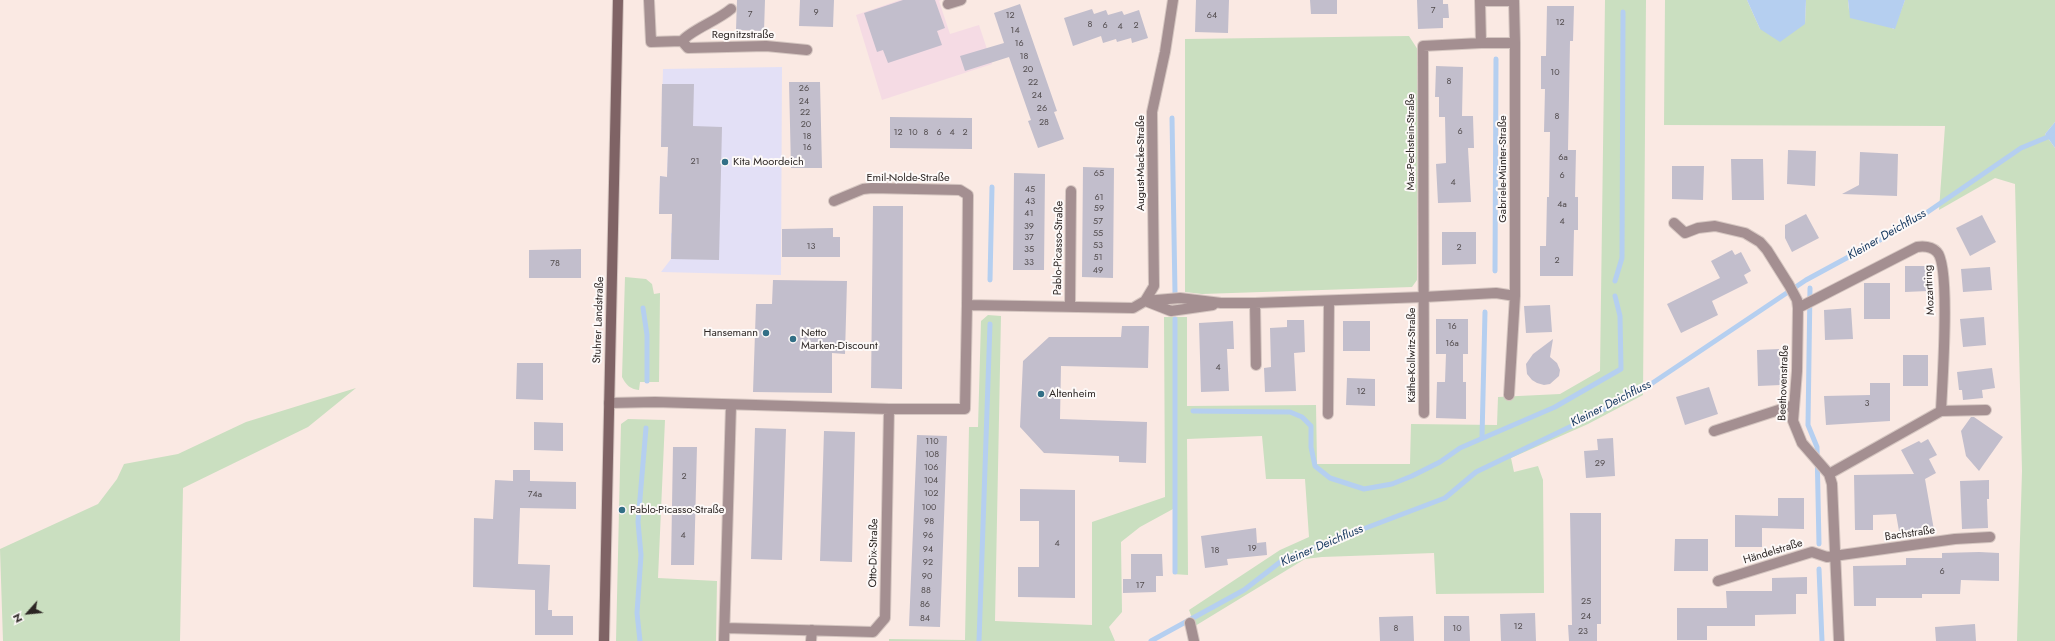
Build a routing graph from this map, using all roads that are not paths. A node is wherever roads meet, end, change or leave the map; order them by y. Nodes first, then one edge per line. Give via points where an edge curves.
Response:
1 (618, 0) edge
2 (649, 0) edge
3 (961, 0) edge
4 (1172, 0) edge
5 (1480, 1) edge
6 (948, 4) dead end
7 (731, 9) dead end
8 (682, 41) junction
9 (1482, 43) junction
10 (1515, 43) junction
11 (807, 50) dead end
12 (1071, 191) dead end
13 (834, 201) dead end
14 (1674, 223) dead end
15 (1515, 296) junction
16 (1424, 297) junction
17 (1145, 301) junction
18 (1329, 301) junction
19 (1804, 302) junction
20 (1255, 303) junction
21 (967, 305) junction
22 (1070, 306) junction
23 (1256, 364) dead end
24 (1509, 395) dead end
25 (608, 403) junction
26 (731, 405) junction
27 (1794, 405) junction
28 (889, 409) junction
29 (1986, 410) dead end
30 (1941, 411) junction
31 (1424, 413) dead end
32 (1328, 414) dead end
33 (1714, 431) dead end
34 (1826, 471) junction
35 (1990, 537) dead end
36 (1834, 556) junction
37 (1718, 581) dead end
38 (1190, 623) dead end
39 (725, 628) junction
40 (812, 630) junction
41 (604, 641) edge
42 (724, 641) edge
43 (811, 641) edge
44 (1194, 641) edge
45 (1839, 641) edge

1 - 25 main road, Stuhrer Landstraße
2 - 8 street, Regnitzstraße via 651,42
3 - 6 street
4 - 17 street, August-Macke-Straße via 1165,52 1152,112 1154,286
5 - 9 street, Gabriele-Münter-Straße
5 - 10 street, Gabriele-Münter-Straße via 1514,1
7 - 8 street, Regnitzstraße via 688,34
8 - 11 street, Regnitzstraße via 688,48 766,46
9 - 10 street
9 - 16 street, Max-Pechstein-Straße via 1423,46
10 - 15 street, Gabriele-Münter-Straße
12 - 22 street, Pablo-Picasso-Straße
13 - 21 street, Emil-Nolde-Straße via 867,189 960,190 968,195
14 - 19 street via 1685,233 1715,226 1745,233 1760,242 1789,286
15 - 16 street, Käthe-Kollwitz-Straße via 1496,293
15 - 24 street
16 - 18 street, Käthe-Kollwitz-Straße
16 - 31 street, Käthe-Kollwitz-Straße
17 - 20 street, Käthe-Kollwitz-Straße via 1180,298 1221,303
17 - 22 street, Pablo-Picasso-Straße via 1133,308
18 - 20 street, Käthe-Kollwitz-Straße
18 - 32 street
19 - 27 street, Beethovenstraße
19 - 30 street, Mozartring via 1917,247 1927,246 1937,252 1942,265 1943,280
20 - 23 street
21 - 22 street, Pablo-Picasso-Straße
21 - 28 street via 965,409
25 - 26 street
25 - 41 main road, Stuhrer Landstraße
26 - 28 street
26 - 39 street
27 - 33 street
27 - 34 street, Beethovenstraße via 1793,421 1802,443
28 - 40 street, Otto-Dix-Straße via 885,618 873,632
29 - 30 street
30 - 34 street
34 - 36 street via 1833,494
35 - 36 street, Bachstraße via 1955,539
36 - 37 street, Händelstraße via 1827,557 1812,552
36 - 45 street
38 - 44 street
39 - 40 street, Otto-Dix-Straße
39 - 42 street
40 - 43 street

